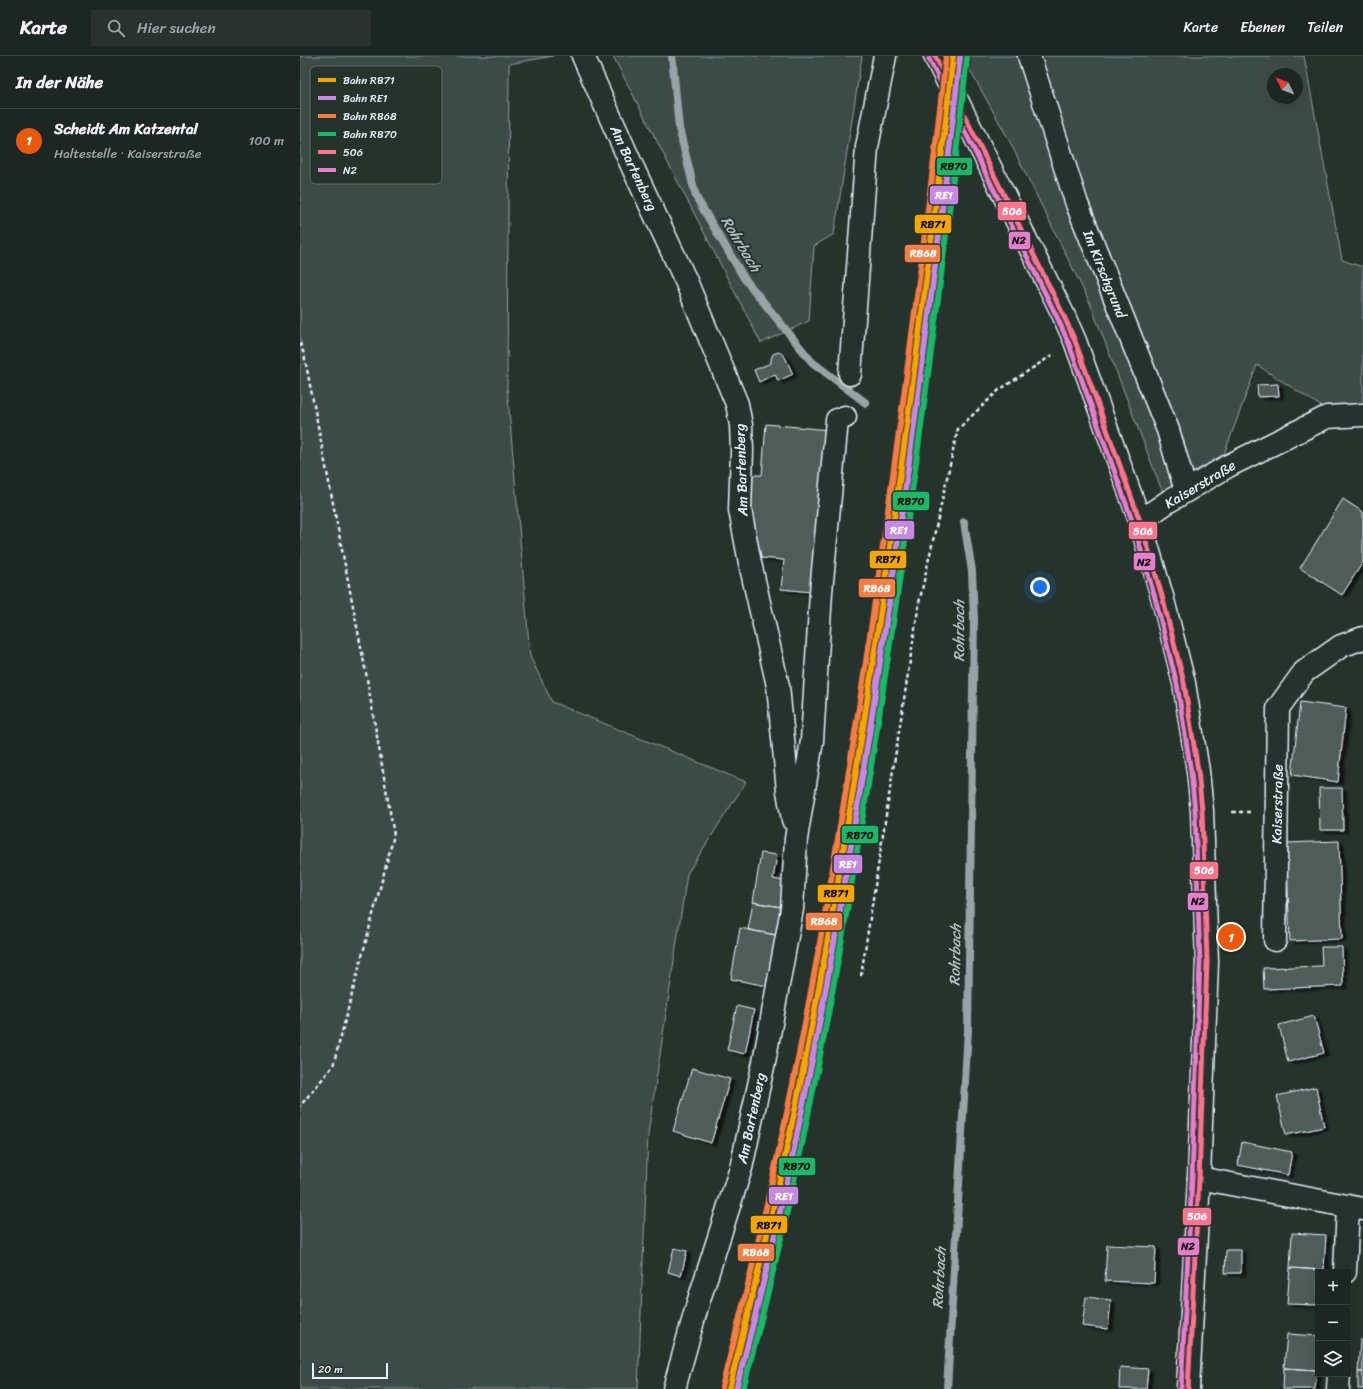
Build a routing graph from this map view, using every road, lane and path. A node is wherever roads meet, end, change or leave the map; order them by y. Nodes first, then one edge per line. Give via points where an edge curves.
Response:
1 (583, 56) edge
2 (885, 56) edge
3 (935, 56) edge
4 (1029, 56) edge
5 (1075, 341) junction
6 (300, 343) edge
7 (850, 374) dead end
8 (1363, 415) edge
9 (845, 417) dead end
10 (1186, 491) junction
11 (1140, 521) junction
12 (1363, 638) edge
13 (1232, 812) dead end
14 (1254, 812) dead end
15 (796, 839) junction
16 (1275, 940) dead end
17 (861, 976) dead end
18 (300, 1106) edge
19 (1199, 1178) junction
20 (1356, 1208) edge
21 (1346, 1269) edge
22 (1339, 1377) edge
23 (674, 1389) edge
24 (1188, 1389) edge
25 (1338, 1389) edge

1 - 15 main road, Am Bartenberg via 683,274 737,404 742,451 740,510 778,686 788,791
2 - 7 main road via 867,147
3 - 5 main road
4 - 10 main road, Im Kirschgrund via 1077,204 1168,430
5 - 11 main road
5 - 17 path via 999,390 958,429 919,603
6 - 18 path via 324,455 394,835 333,1066
8 - 10 main road, Kaiserstraße via 1328,417 1228,466
9 - 15 main road, Am Bartenberg via 837,420 821,592 812,741
10 - 11 main road, Kaiserstraße
11 - 19 main road via 1184,683 1202,811 1207,962
12 - 16 main road, Kaiserstraße via 1341,646 1304,672 1278,708
13 - 14 path
15 - 23 main road, Am Bartenberg via 792,909 764,1062 741,1168
19 - 20 main road
19 - 24 main road
20 - 21 main road
22 - 25 main road

